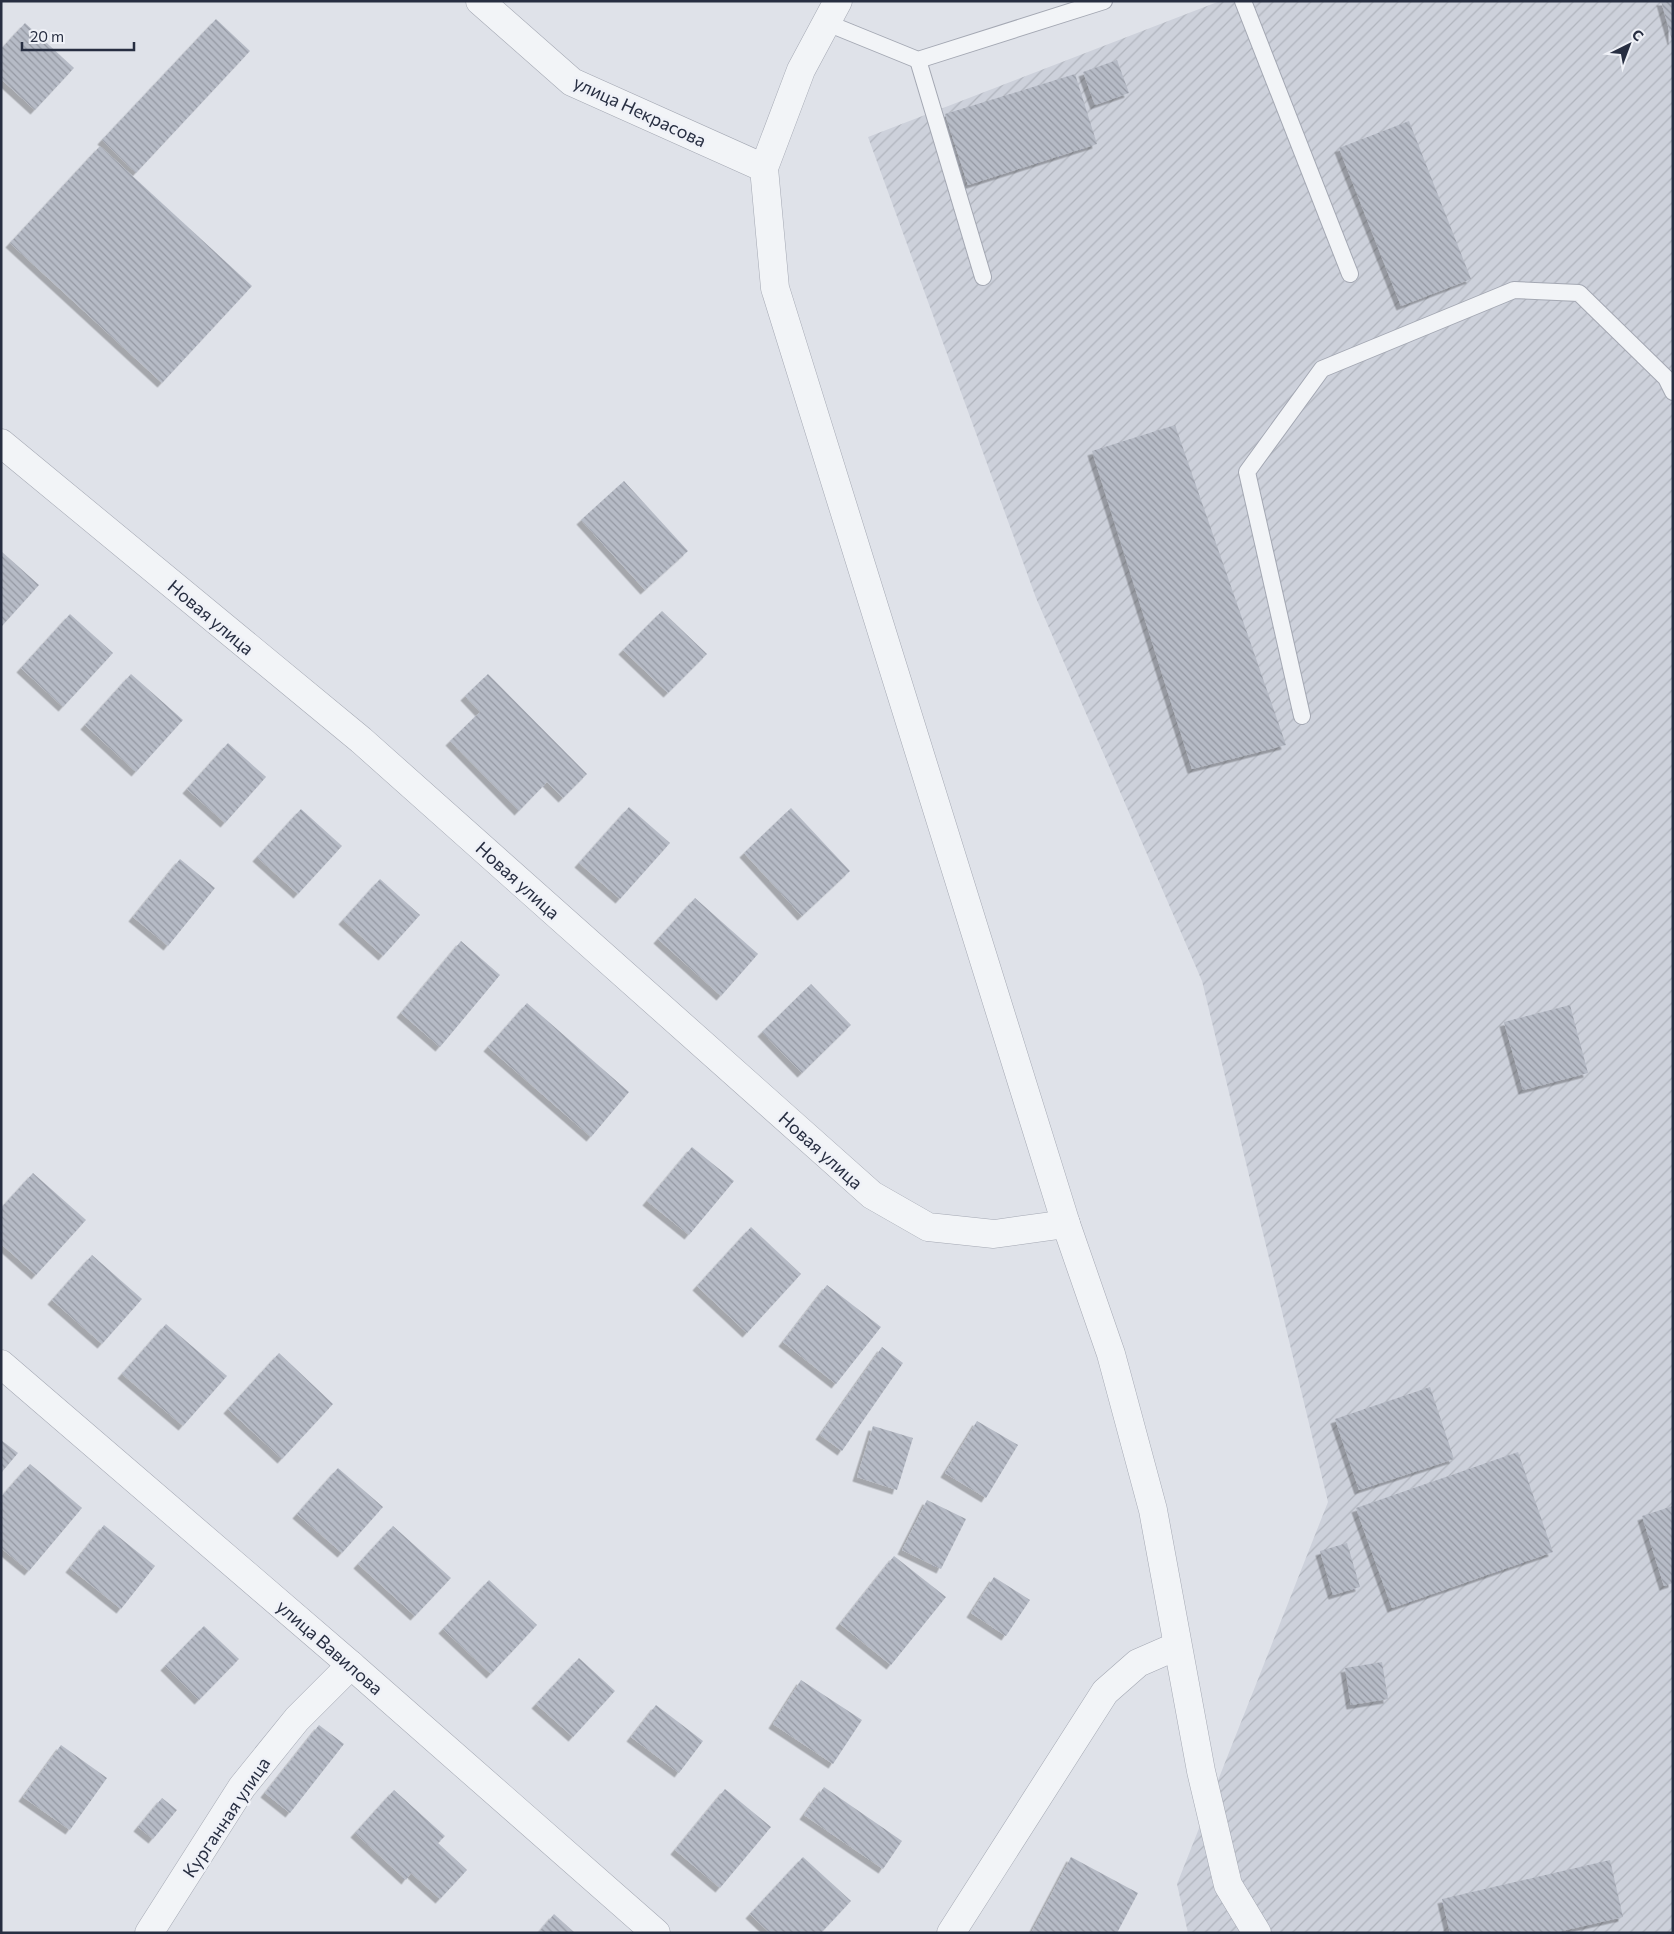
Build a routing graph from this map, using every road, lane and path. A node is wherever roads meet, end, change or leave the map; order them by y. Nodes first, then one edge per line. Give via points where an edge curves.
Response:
1 (480, 1) edge
2 (1104, 1) edge
3 (1242, 1) edge
4 (832, 12) edge
5 (918, 60) junction
6 (764, 168) junction
7 (1350, 274) dead end
8 (983, 277) dead end
9 (1673, 392) edge
10 (1, 443) edge
11 (1302, 716) dead end
12 (1066, 1224) junction
13 (1, 1364) edge
14 (1177, 1646) junction
15 (351, 1665) junction
16 (1228, 1886) junction
17 (150, 1933) edge
18 (656, 1933) edge
19 (951, 1933) edge
20 (1235, 1933) edge
21 (1257, 1933) edge

1 - 6 street, улица Некрасова via 572,82
2 - 5 lane
3 - 7 lane
4 - 5 lane
4 - 6 street via 801,70
5 - 8 lane
6 - 12 street via 775,288
9 - 11 lane via 1666,378 1579,293 1514,290 1322,369 1247,472
10 - 12 street, Новая улица via 361,740 872,1195 928,1227 994,1234
12 - 14 street via 1111,1354 1150,1500
13 - 15 street, улица Вавилова
14 - 16 street via 1201,1771
14 - 19 street via 1138,1662 1105,1692
15 - 17 street, Курганная улица via 297,1718 242,1787
15 - 18 street, улица Вавилова
16 - 20 street
16 - 21 street

